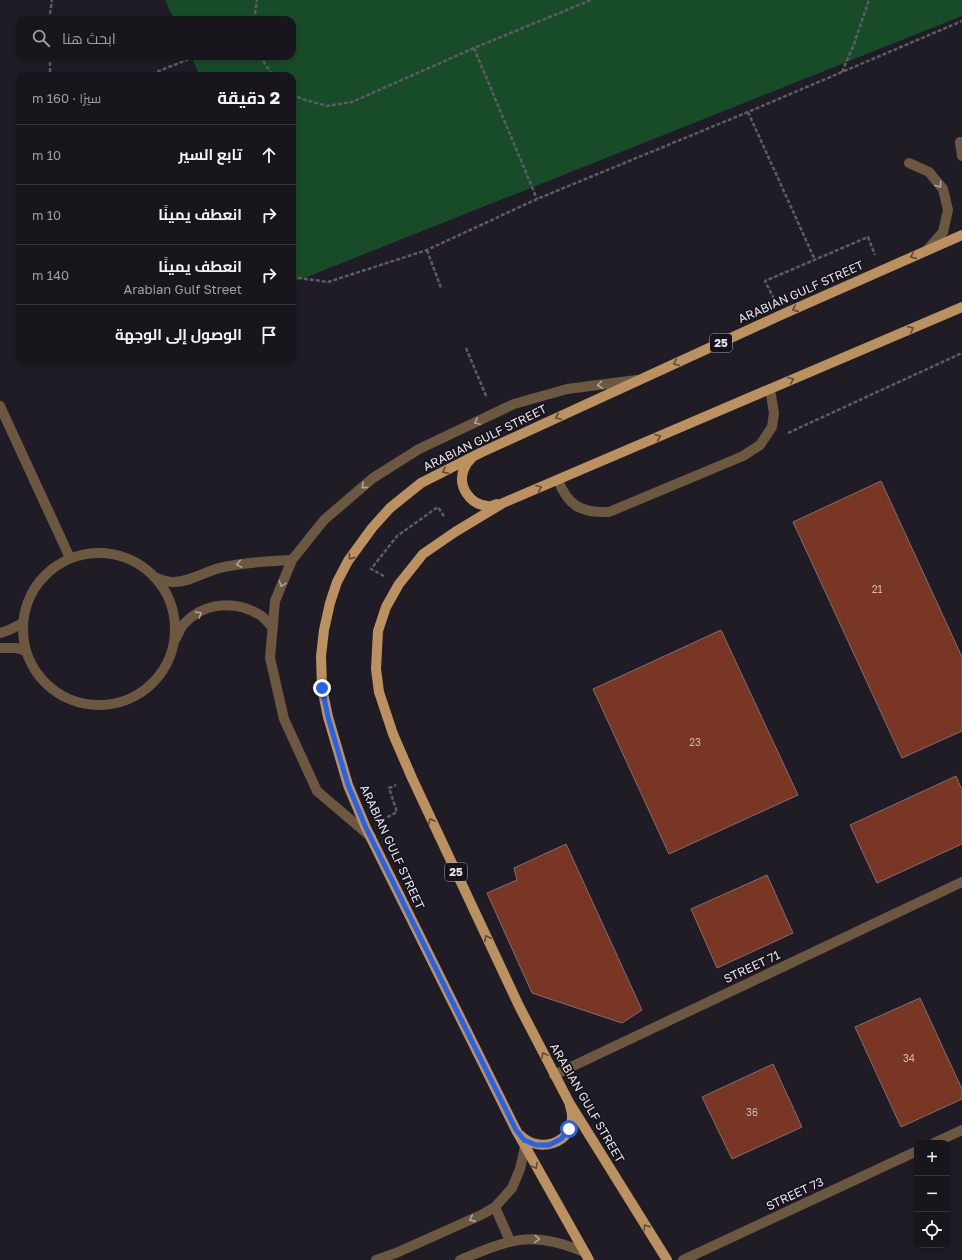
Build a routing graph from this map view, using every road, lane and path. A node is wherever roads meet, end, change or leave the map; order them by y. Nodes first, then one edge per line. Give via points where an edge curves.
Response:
1 (52, 0) edge
2 (257, 0) edge
3 (591, 0) edge
4 (869, 0) edge
5 (49, 16) edge
6 (255, 16) edge
7 (962, 21) edge
8 (474, 48) junction
9 (50, 60) edge
10 (187, 60) edge
11 (263, 60) edge
12 (50, 72) edge
13 (156, 72) edge
14 (270, 72) edge
15 (842, 72) junction
16 (296, 96) edge
17 (748, 112) junction
18 (960, 142) dead end
19 (962, 156) edge
20 (909, 163) dead end
21 (537, 199) junction
22 (962, 235) edge
23 (928, 249) junction
24 (426, 250) junction
25 (815, 260) junction
26 (881, 270) junction
27 (296, 278) edge
28 (441, 288) dead end
29 (962, 307) edge
30 (781, 315) junction
31 (466, 348) dead end
32 (962, 353) edge
33 (639, 380) junction
34 (770, 389) junction
35 (0, 406) edge
36 (494, 414) junction
37 (760, 445) junction
38 (480, 453) junction
39 (558, 480) junction
40 (503, 503) junction
41 (455, 532) junction
42 (70, 558) junction
43 (292, 560) junction
44 (154, 577) junction
45 (399, 584) junction
46 (23, 623) junction
47 (273, 628) junction
48 (0, 633) edge
49 (174, 642) junction
50 (0, 648) edge
51 (26, 651) junction
52 (412, 778) junction
53 (369, 833) junction
54 (962, 882) edge
55 (554, 1075) junction
56 (570, 1104) junction
57 (516, 1130) junction
58 (962, 1130) edge
59 (940, 1140) edge
60 (525, 1147) junction
61 (914, 1152) edge
62 (495, 1207) junction
63 (510, 1241) junction
64 (587, 1256) edge
65 (376, 1260) edge
66 (460, 1260) edge
67 (666, 1260) edge
68 (683, 1260) edge

1 - 5 path
2 - 6 path
3 - 8 path
4 - 15 path
7 - 15 path
8 - 16 path via 352,102 327,106
8 - 21 path
9 - 12 path
10 - 13 path
11 - 14 path
15 - 17 path
17 - 21 path
17 - 25 path
18 - 19 street
20 -> 23 street via 929,172 943,189 945,196 948,210 943,232
21 - 24 path
22 - 23 main road, ARABIAN GULF STREET / 25
23 -> 26 main road, ARABIAN GULF STREET / 25
24 - 27 path via 328,282
24 - 28 path
25 - 26 path via 868,237
25 - 30 path via 765,281
26 -> 30 main road, ARABIAN GULF STREET / 25
34 -> 29 main road, ARABIAN GULF STREET / 25
30 -> 33 main road, ARABIAN GULF STREET / 25
31 - 36 path
32 - 37 path
33 -> 36 street via 568,389 514,404
33 -> 38 main road, ARABIAN GULF STREET / 25
34 - 37 street via 774,413 772,427
39 -> 34 main road, ARABIAN GULF STREET / 25
35 - 42 street
36 -> 43 street via 419,449 373,478 324,520
37 - 39 street via 744,456 609,512 595,512 577,506 563,492
38 - 40 main road via 468,461 462,475 464,490 474,502 488,506
38 -> 53 main road, ARABIAN GULF STREET / 25 via 421,484 390,508 348,561 330,603 321,656 322,688 348,785
40 -> 39 main road, ARABIAN GULF STREET / 25
40 - 41 main road, ARABIAN GULF STREET / 25
41 - 45 main road, ARABIAN GULF STREET / 25 via 423,554
41 - 45 path via 438,507 397,536 371,569
42 - 44 street via 93,553 115,554 137,563
42 - 46 street via 52,569 37,584 27,602
43 -> 44 street via 256,561 223,567 183,582 170,582
43 -> 47 street via 275,601
44 - 49 street via 168,596 174,619
45 - 52 main road, ARABIAN GULF STREET / 25 via 386,607 378,631 376,669 379,692 388,720
46 - 48 street
46 - 51 street
49 -> 47 street via 184,624 201,611 220,605 238,606 261,615
47 - 53 street via 270,658 284,719 317,791
49 - 51 street via 167,663 153,682 136,695 116,703 94,704 72,699 51,688 36,671
50 - 51 street
52 - 53 path via 389,788 397,812
55 -> 52 main road, ARABIAN GULF STREET / 25
53 - 57 main road, ARABIAN GULF STREET / 25
54 - 55 street, STREET 71
55 - 56 main road, ARABIAN GULF STREET / 25
56 - 57 main road via 572,1116 569,1129 561,1139 549,1145 536,1145 524,1140
67 -> 56 main road, ARABIAN GULF STREET / 25
57 - 60 main road, ARABIAN GULF STREET / 25
58 - 59 street
60 - 62 street via 512,1188
60 -> 64 main road, ARABIAN GULF STREET / 25
61 - 68 street, STREET 73
62 - 63 street
62 -> 65 street
63 -> 64 street via 548,1240 566,1245
63 - 66 street

